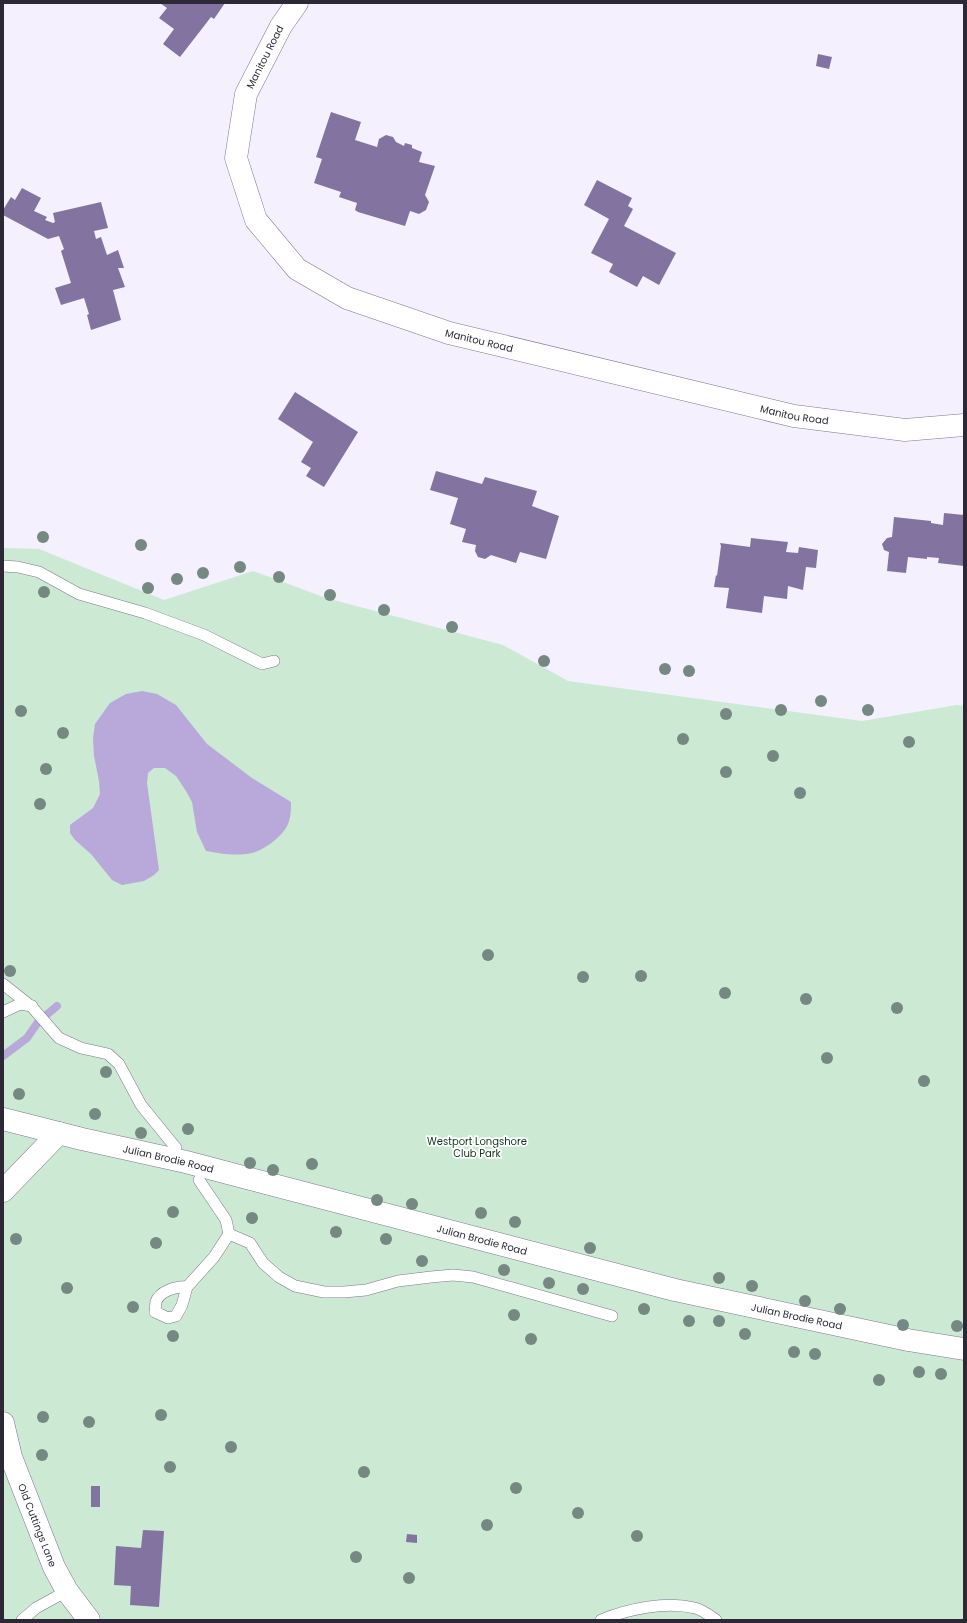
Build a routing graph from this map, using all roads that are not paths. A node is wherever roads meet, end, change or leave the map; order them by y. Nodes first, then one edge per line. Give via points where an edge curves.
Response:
1 (297, 3) edge
2 (964, 425) edge
3 (3, 566) edge
4 (274, 661) dead end
5 (3, 984) edge
6 (32, 1007) junction
7 (3, 1012) edge
8 (3, 1119) edge
9 (58, 1133) junction
10 (176, 1148) dead end
11 (199, 1180) dead end
12 (3, 1192) edge
13 (228, 1234) junction
14 (187, 1287) dead end
15 (612, 1316) dead end
16 (964, 1349) edge
17 (3, 1423) edge
18 (67, 1591) junction
19 (22, 1620) edge
20 (89, 1620) edge
21 (601, 1620) edge
22 (716, 1620) edge

1 - 2 street, Manitou Road via 281,26 246,94 236,158 256,220 297,270 347,298 449,333 794,416 905,430
3 - 4 lane via 39,572 79,594 139,611 204,635 262,664
5 - 6 lane
6 - 7 lane via 20,1004
6 - 10 lane via 59,1038 70,1044 108,1054 119,1064 141,1105
8 - 9 street, Julian Brodie Road
9 - 12 street
9 - 16 street, Julian Brodie Road via 186,1162 675,1290 908,1340
11 - 13 lane via 226,1220
13 - 14 lane via 214,1257
13 - 15 lane via 250,1243 263,1263 295,1286 324,1292 344,1292 366,1290 398,1281 453,1275 473,1277
17 - 18 street, Old Cuttings Lane via 11,1457 54,1567
18 - 19 lane via 36,1608
18 - 20 street, Old Cuttings Lane
21 - 22 lane via 625,1612 664,1606 695,1608

